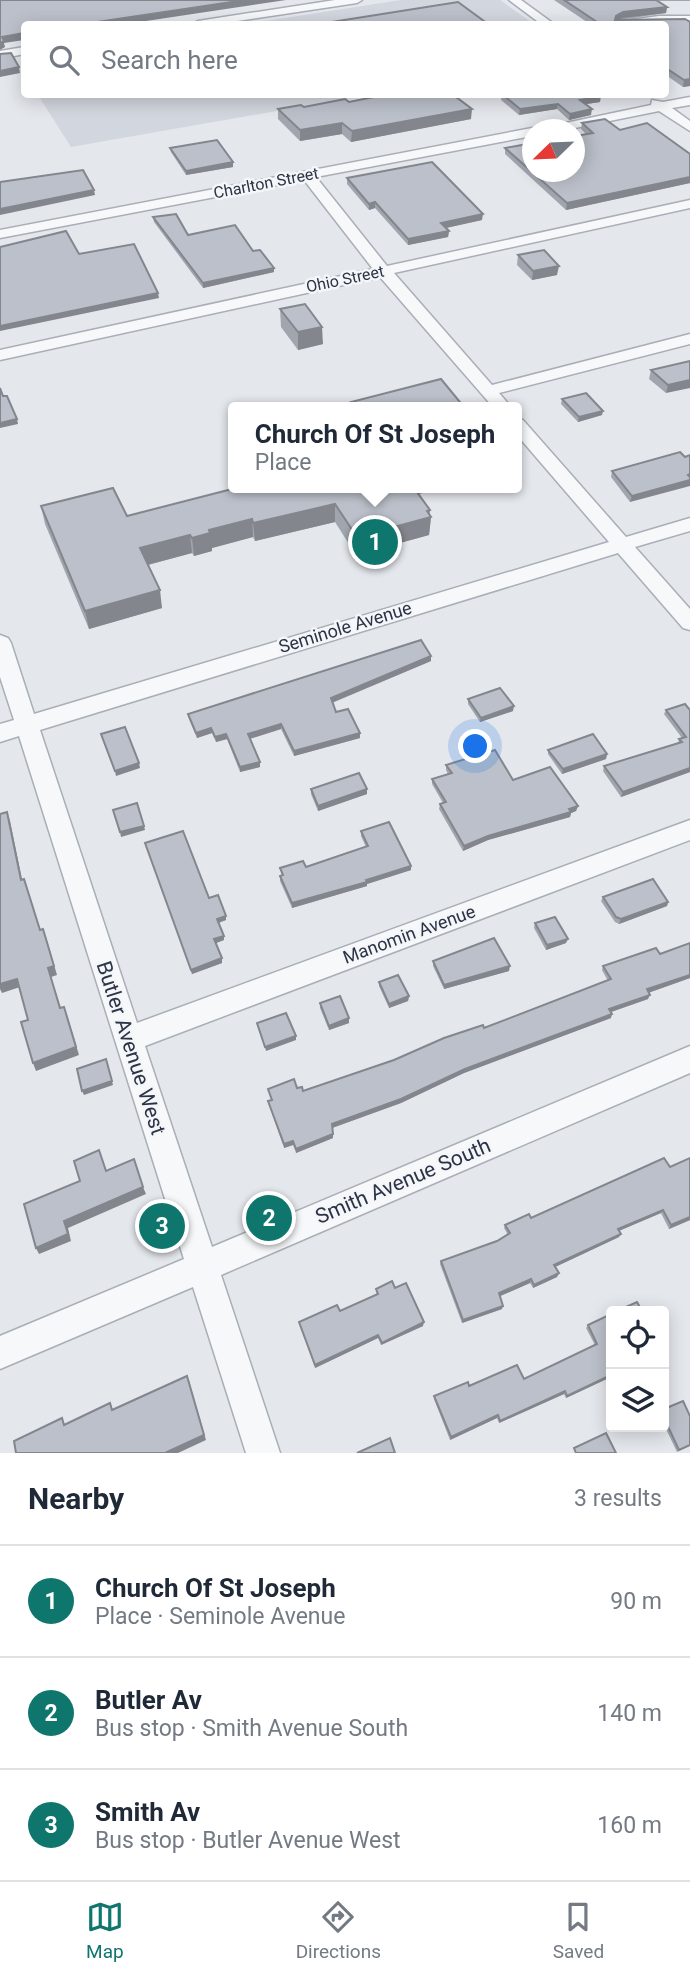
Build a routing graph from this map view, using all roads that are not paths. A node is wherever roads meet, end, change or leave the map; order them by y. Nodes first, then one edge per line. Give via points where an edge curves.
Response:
1 (357, 0) edge
2 (514, 0) edge
3 (690, 19) edge
4 (218, 21) edge
5 (544, 21) edge
6 (644, 21) edge
7 (21, 52) edge
8 (0, 55) edge
9 (651, 98) edge
10 (690, 101) edge
11 (662, 106) junction
12 (585, 122) edge
13 (690, 127) edge
14 (522, 134) edge
15 (308, 176) junction
16 (690, 204) edge
17 (0, 234) edge
18 (383, 271) junction
19 (690, 339) edge
20 (0, 355) edge
21 (487, 391) junction
22 (497, 402) edge
23 (522, 430) edge
24 (690, 524) edge
25 (623, 544) junction
26 (690, 623) edge
27 (0, 642) edge
28 (27, 724) junction
29 (0, 733) edge
30 (690, 830) edge
31 (128, 1039) junction
32 (690, 1059) edge
33 (202, 1266) junction
34 (0, 1353) edge
35 (263, 1453) edge

1 - 4 street
2 - 5 street
3 - 6 street
7 - 8 street
9 - 11 street
10 - 11 street
11 - 12 street
11 - 13 street
14 - 15 street, Charlton Street
15 - 17 street, Charlton Street
15 - 18 street
16 - 18 street, Ohio Street
18 - 20 street, Ohio Street
18 - 21 street
19 - 21 street
21 - 22 street
23 - 25 street
24 - 25 street, Seminole Avenue
25 - 26 street
25 - 28 street, Seminole Avenue
27 - 28 street, Butler Avenue West
28 - 29 street, Seminole Avenue
28 - 31 street, Butler Avenue West
30 - 31 street, Manomin Avenue
31 - 33 street, Butler Avenue West
32 - 33 street, Smith Avenue South
33 - 34 street, Smith Avenue South
33 - 35 street, Butler Avenue West

